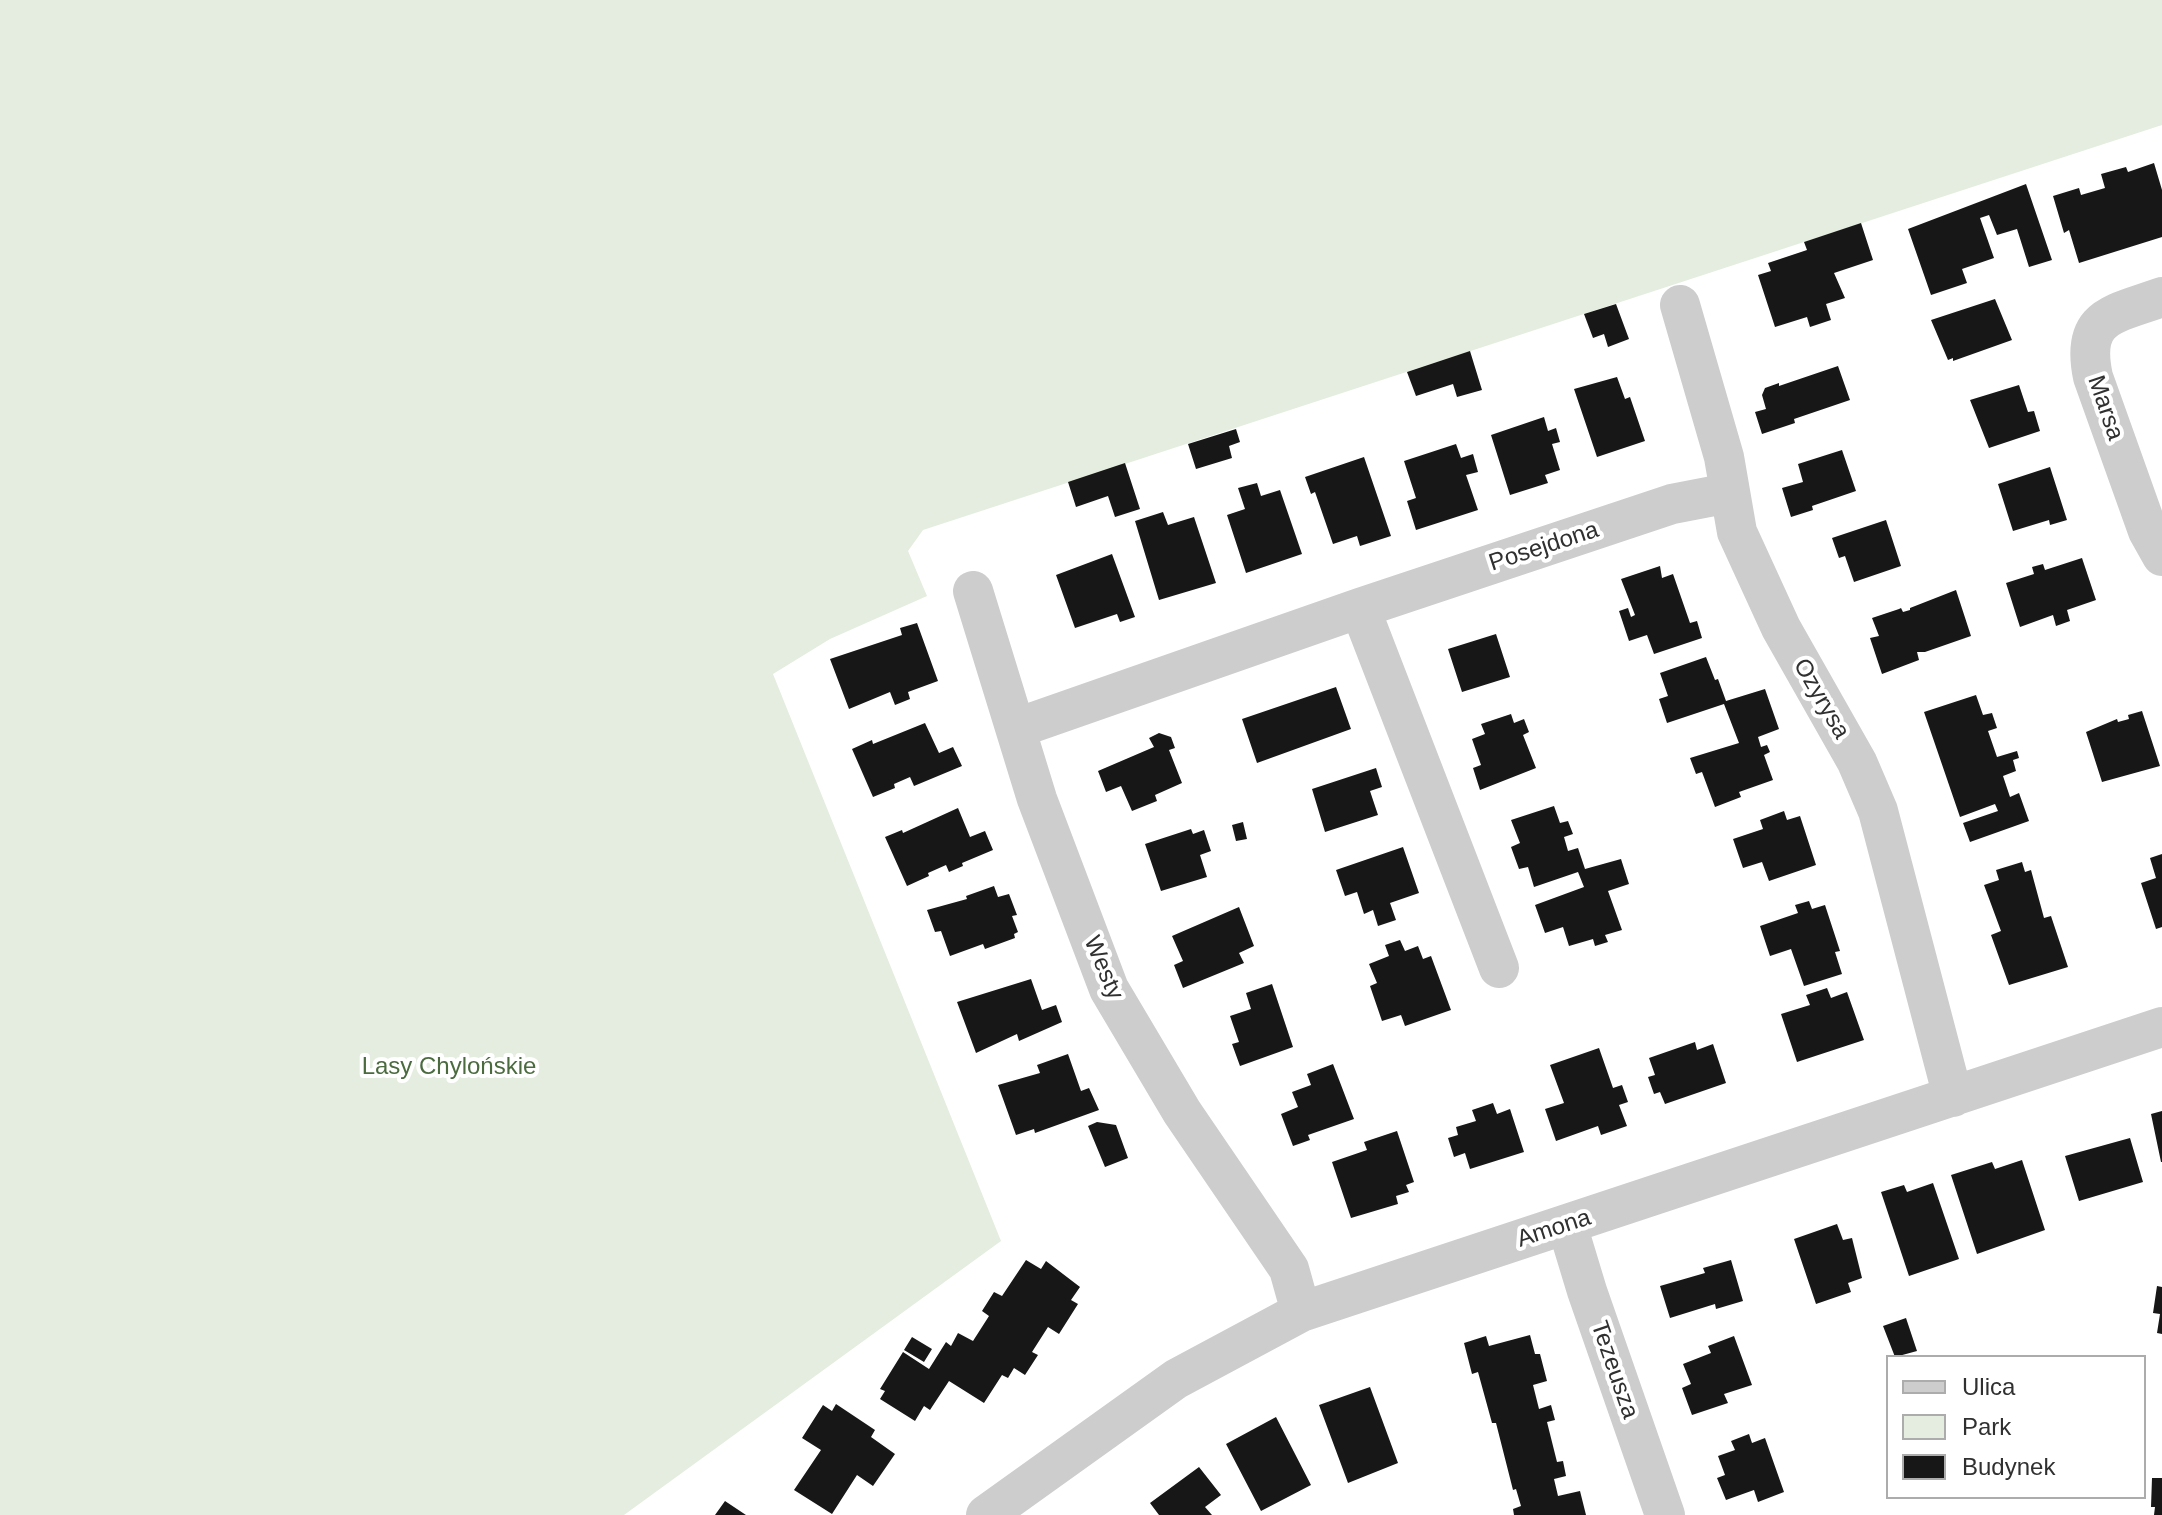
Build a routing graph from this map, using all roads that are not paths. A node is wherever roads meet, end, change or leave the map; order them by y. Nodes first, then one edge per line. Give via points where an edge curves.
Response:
1 (2162, 297) edge
2 (1680, 305) dead end
3 (1729, 493) junction
4 (2162, 556) edge
5 (973, 591) dead end
6 (1360, 608) junction
7 (1017, 728) junction
8 (1499, 968) dead end
9 (2162, 1027) edge
10 (1953, 1097) junction
11 (1567, 1225) junction
12 (1301, 1312) junction
13 (986, 1515) edge
14 (1665, 1515) edge

1 - 4 street, Marsa via 2100,323 2090,336 2088,355 2148,531
2 - 3 street, Ozyrysa via 1724,457
3 - 6 street, Posejdona via 1672,504
3 - 10 street, Ozyrysa via 1737,532 1781,628 1857,762 1878,811
5 - 7 street, Westy
6 - 7 street, Posejdona
6 - 8 street
7 - 12 street, Westy via 1037,799 1109,989 1182,1112 1289,1269
9 - 10 street, Amona
10 - 11 street, Amona
11 - 12 street, Amona
11 - 14 street, Tezeusza
12 - 13 street, Amona via 1176,1379

